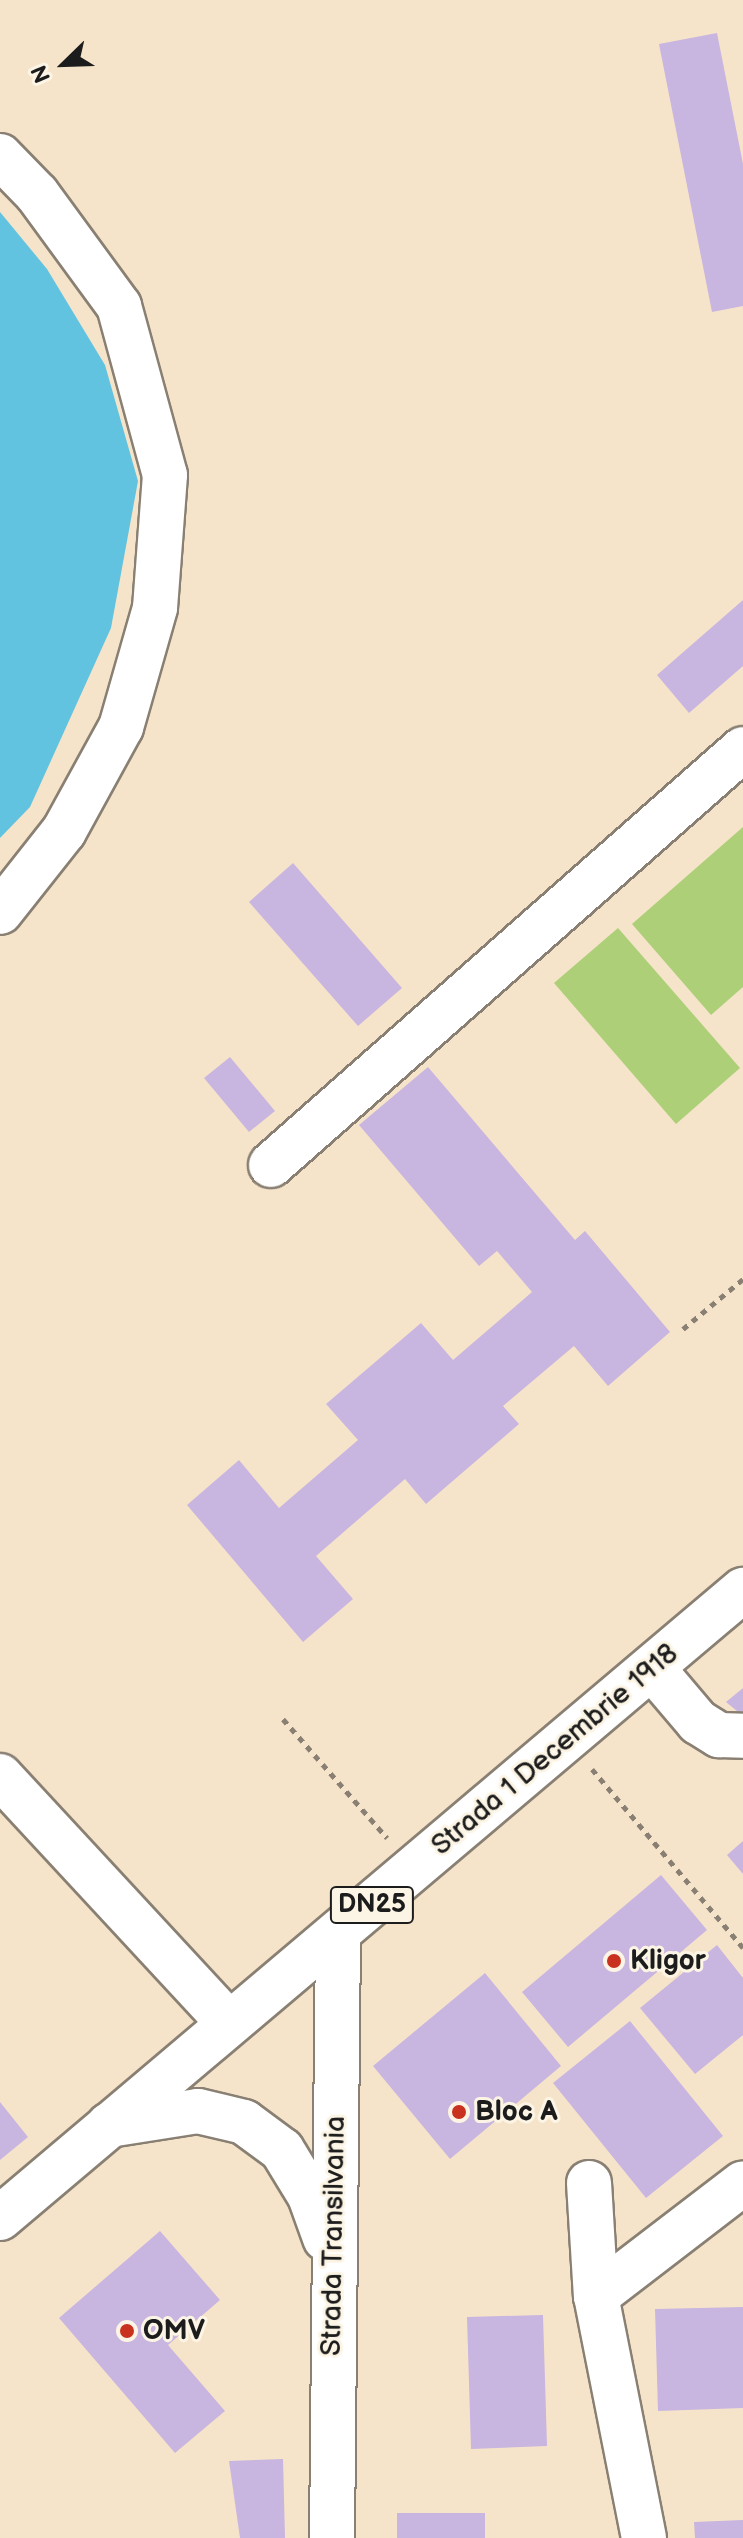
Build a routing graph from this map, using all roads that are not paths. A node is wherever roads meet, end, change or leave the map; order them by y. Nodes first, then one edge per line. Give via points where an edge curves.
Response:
1 (0, 156) edge
2 (743, 749) edge
3 (0, 912) edge
4 (271, 1165) dead end
5 (743, 1590) edge
6 (653, 1669) junction
7 (743, 1736) edge
8 (0, 1776) edge
9 (338, 1935) junction
10 (229, 2023) junction
11 (106, 2126) junction
12 (589, 2183) dead end
13 (743, 2183) edge
14 (0, 2218) edge
15 (333, 2261) junction
16 (596, 2296) junction
17 (332, 2538) edge
18 (644, 2538) edge

1 - 3 main road via 37,194 119,306 165,475 155,608 121,727 64,831
2 - 4 main road
5 - 6 main road, Strada 1 Decembrie 1918 / DN25
6 - 7 main road via 698,1722 719,1735
6 - 9 main road, Strada 1 Decembrie 1918 / DN25
8 - 10 main road
9 - 10 main road, Strada 1 Decembrie 1918 / DN25
9 - 15 main road, Strada Transilvania
10 - 11 main road, Strada 1 Decembrie 1918 / DN25
11 - 14 main road, Strada 1 Decembrie 1918 / DN25
11 - 15 main road via 198,2111 244,2122 282,2150 310,2196
12 - 16 main road
13 - 16 main road
15 - 17 main road, Strada Transilvania
16 - 18 main road

